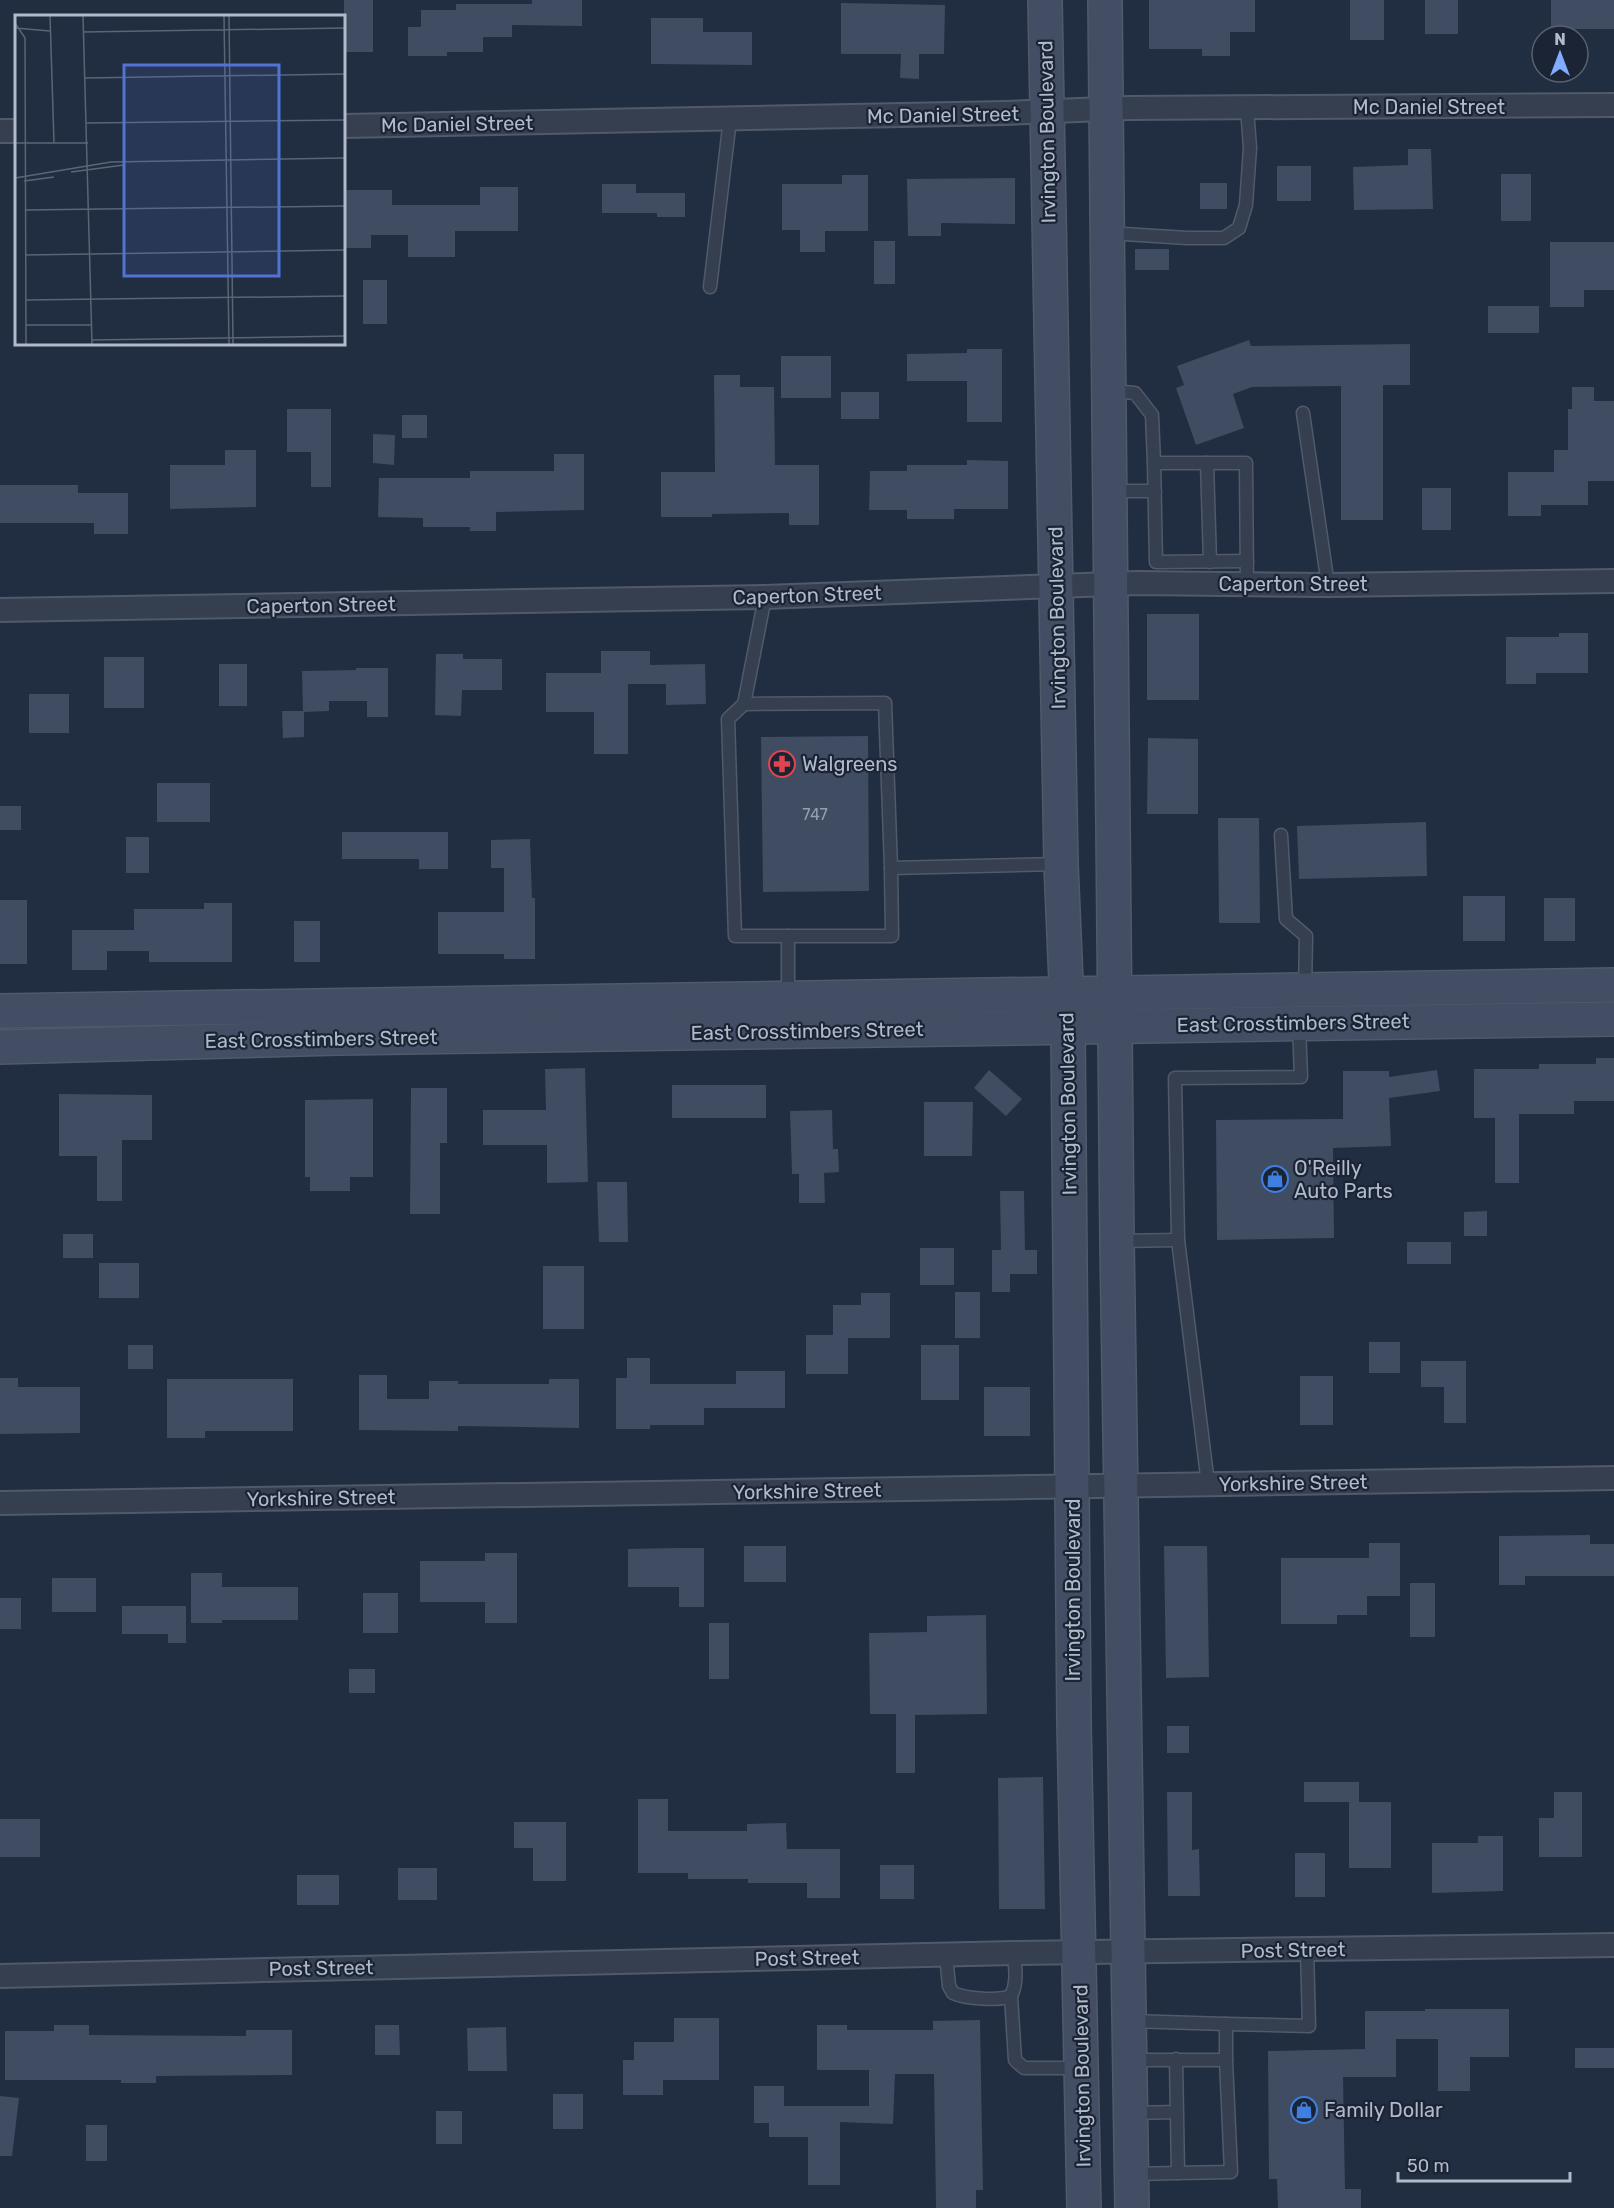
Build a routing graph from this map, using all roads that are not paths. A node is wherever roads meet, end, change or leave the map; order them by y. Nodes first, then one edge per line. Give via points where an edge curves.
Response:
1 (1045, 0) edge
2 (1105, 0) edge
3 (1614, 105) edge
4 (1248, 108) junction
5 (1107, 110) junction
6 (1047, 112) junction
7 (730, 119) junction
8 (345, 126) edge
9 (1107, 233) junction
10 (710, 287) dead end
11 (1108, 390) junction
12 (1304, 413) dead end
13 (1154, 463) junction
14 (1207, 463) junction
15 (1109, 491) junction
16 (1155, 491) junction
17 (1247, 561) junction
18 (1209, 562) junction
19 (1614, 581) edge
20 (1110, 584) junction
21 (1248, 584) junction
22 (1328, 585) junction
23 (1056, 587) junction
24 (765, 597) junction
25 (0, 610) edge
26 (744, 704) junction
27 (1281, 835) dead end
28 (1061, 864) junction
29 (891, 868) junction
30 (788, 936) junction
31 (1614, 985) edge
32 (1487, 987) junction
33 (1305, 989) junction
34 (1115, 992) junction
35 (1066, 994) junction
36 (791, 998) junction
37 (340, 1005) junction
38 (16, 1010) edge
39 (1614, 1019) edge
40 (1486, 1021) junction
41 (1299, 1023) junction
42 (1115, 1026) junction
43 (1068, 1028) junction
44 (792, 1031) junction
45 (338, 1038) junction
46 (34, 1045) junction
47 (0, 1047) edge
48 (1178, 1240) junction
49 (1117, 1241) junction
50 (1070, 1242) junction
51 (1614, 1478) edge
52 (1208, 1484) junction
53 (1121, 1485) junction
54 (1072, 1487) junction
55 (0, 1503) edge
56 (1124, 1723) junction
57 (1074, 1724) junction
58 (1614, 1945) edge
59 (1307, 1949) junction
60 (1128, 1952) junction
61 (1014, 1953) junction
62 (1080, 1953) junction
63 (946, 1955) junction
64 (0, 1976) edge
65 (1011, 1996) junction
66 (1129, 2021) junction
67 (1226, 2024) junction
68 (1176, 2059) junction
69 (1129, 2060) junction
70 (1226, 2060) junction
71 (1082, 2067) junction
72 (1176, 2112) junction
73 (1130, 2113) junction
74 (1178, 2173) junction
75 (1131, 2174) junction
76 (1084, 2208) edge
77 (1132, 2208) edge

1 - 6 main road, Irvington Boulevard
2 - 5 main road
3 - 4 street, Mc Daniel Street
4 - 5 street, Mc Daniel Street
4 - 9 lane via 1246,205 1239,228 1224,238
5 - 6 street, Mc Daniel Street
5 - 9 main road
6 - 7 street, Mc Daniel Street
6 - 23 main road, Irvington Boulevard
7 - 8 street, Mc Daniel Street
7 - 10 lane
9 - 11 main road
11 - 13 lane via 1135,393 1152,415
11 - 15 main road
12 - 22 lane
13 - 14 lane
13 - 16 lane
14 - 17 lane via 1246,463
14 - 18 lane
15 - 16 lane
15 - 20 main road
16 - 18 lane via 1156,562
17 - 18 lane
17 - 21 lane
19 - 22 street, Caperton Street
20 - 21 street, Caperton Street
20 - 23 street, Caperton Street
20 - 34 main road
21 - 22 street, Caperton Street
23 - 24 street, Caperton Street
23 - 28 main road, Irvington Boulevard
24 - 25 street, Caperton Street
24 - 26 lane
26 - 29 lane via 885,702
26 - 30 lane via 728,719 735,936
27 - 33 lane via 1286,919 1306,936
28 - 29 lane
28 - 35 main road, Irvington Boulevard
29 - 30 lane via 892,936
30 - 36 lane
31 - 32 main road, East Crosstimbers Street
32 - 33 main road, East Crosstimbers Street
32 - 40 main road
33 - 34 main road, East Crosstimbers Street
34 - 35 main road, East Crosstimbers Street
34 - 42 main road
35 - 36 main road, East Crosstimbers Street
35 - 43 main road, Irvington Boulevard
36 - 37 main road, East Crosstimbers Street
36 - 44 main road
37 - 38 main road, East Crosstimbers Street
37 - 45 main road
38 - 46 main road
39 - 40 main road, East Crosstimbers Street
40 - 41 main road, East Crosstimbers Street
41 - 42 main road, East Crosstimbers Street
41 - 48 lane via 1301,1077 1174,1078
42 - 43 main road, East Crosstimbers Street
42 - 49 main road
43 - 44 main road, East Crosstimbers Street
43 - 50 main road, Irvington Boulevard
44 - 45 main road, East Crosstimbers Street
45 - 46 main road, East Crosstimbers Street
46 - 47 main road, East Crosstimbers Street
48 - 49 lane
48 - 52 lane
49 - 50 main road
49 - 53 main road
50 - 54 main road, Irvington Boulevard
51 - 52 street, Yorkshire Street
52 - 53 street, Yorkshire Street
53 - 54 street, Yorkshire Street
53 - 56 main road
54 - 55 street, Yorkshire Street
54 - 57 main road, Irvington Boulevard
56 - 57 main road
56 - 60 main road
57 - 62 main road, Irvington Boulevard
58 - 59 street, Post Street
59 - 60 street, Post Street
59 - 67 lane via 1309,2026
60 - 62 street, Post Street
60 - 66 main road
61 - 62 street, Post Street
61 - 63 street, Post Street
61 - 65 lane via 1015,1989
62 - 71 main road, Irvington Boulevard
63 - 64 street, Post Street
63 - 65 lane via 953,1993 961,1997
65 - 71 lane via 1015,2060 1024,2068
66 - 67 lane
66 - 69 main road
67 - 70 lane
68 - 69 lane
68 - 70 lane
68 - 72 lane
69 - 73 main road
70 - 74 lane via 1231,2172
71 - 76 main road, Irvington Boulevard
72 - 73 lane
72 - 74 lane
73 - 75 main road
74 - 75 lane
75 - 77 main road

